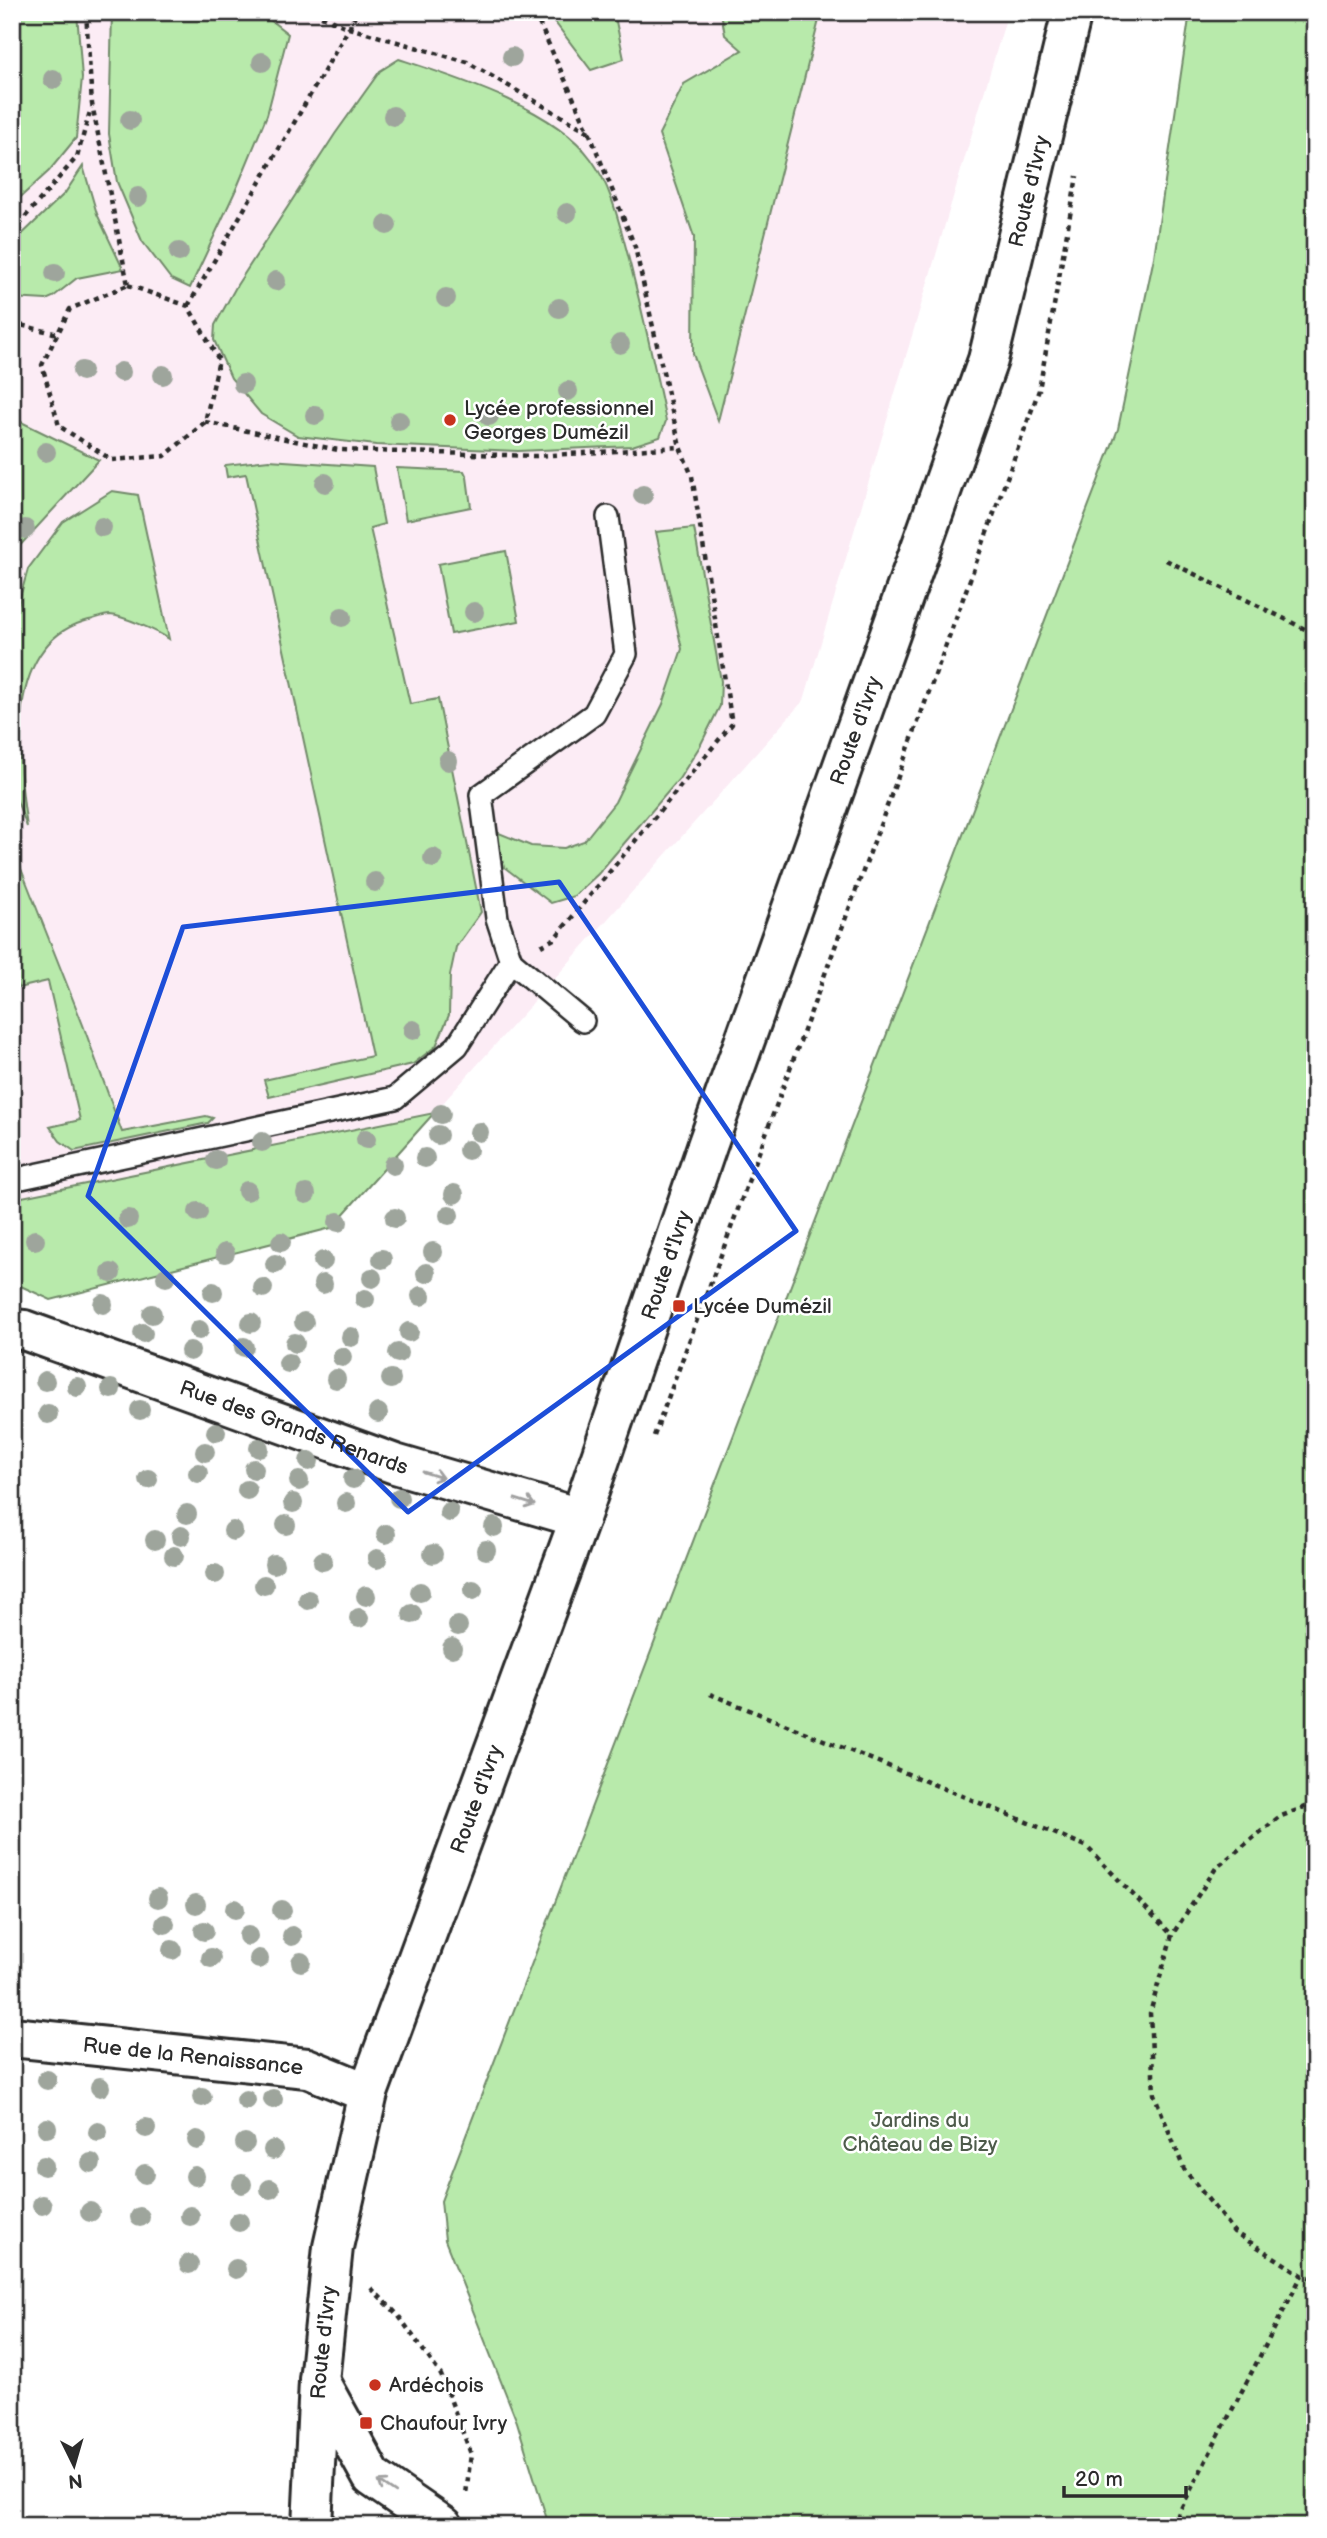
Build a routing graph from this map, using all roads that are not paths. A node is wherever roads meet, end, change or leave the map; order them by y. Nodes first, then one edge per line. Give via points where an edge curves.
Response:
1 (1072, 12) edge
2 (608, 517) dead end
3 (511, 961) junction
4 (583, 1021) dead end
5 (12, 1180) edge
6 (12, 1329) edge
7 (580, 1518) junction
8 (12, 2037) edge
9 (368, 2093) junction
10 (319, 2381) junction
11 (454, 2514) edge
12 (312, 2526) edge

1 - 7 street, Route d'Ivry via 988,360 707,1146
2 - 3 lane via 626,654 594,715 481,794 497,918
3 - 4 lane
3 - 5 lane via 457,1046 395,1098
6 -> 7 street, Rue des Grands Renards via 395,1464
7 - 9 street, Route d'Ivry
8 - 9 street, Rue de la Renaissance via 307,2068
9 - 10 street, Route d'Ivry via 333,2247
11 -> 10 street via 372,2477
10 - 12 street, Route d'Ivry

